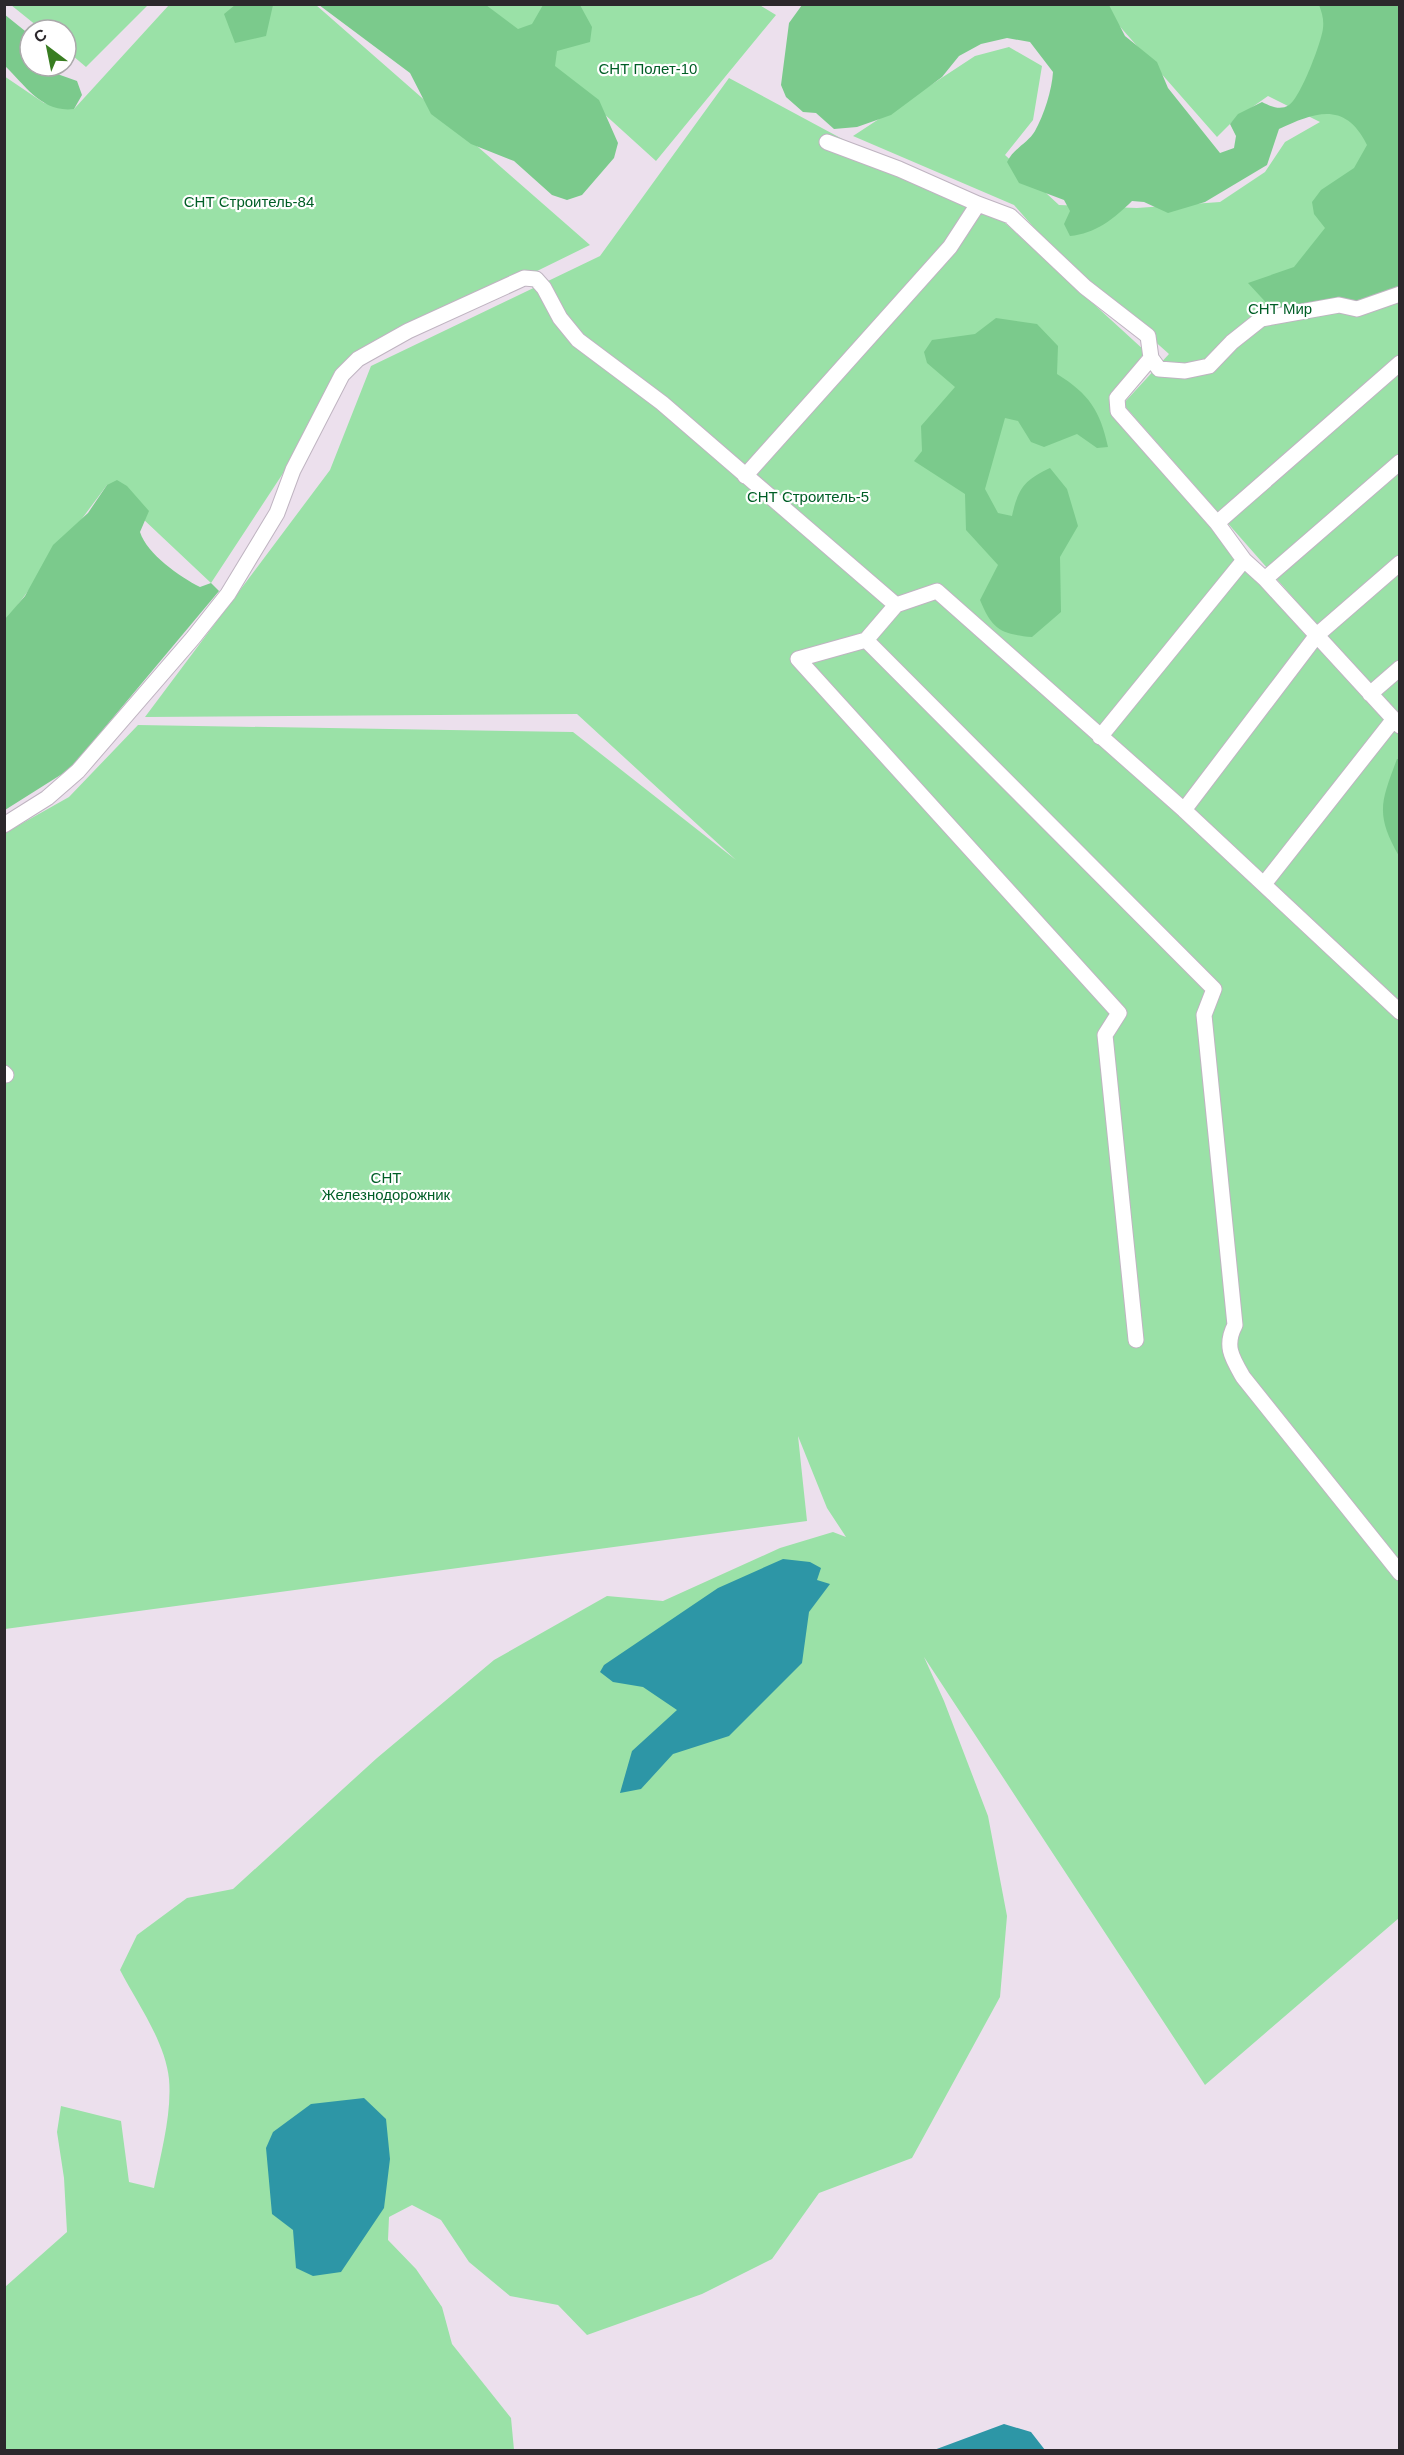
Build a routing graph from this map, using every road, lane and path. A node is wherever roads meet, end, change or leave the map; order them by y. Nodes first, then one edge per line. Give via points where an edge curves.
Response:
1 (827, 142) dead end
2 (978, 204) junction
3 (1400, 294) edge
4 (1151, 358) junction
5 (1400, 363) edge
6 (1400, 462) edge
7 (745, 476) junction
8 (1217, 523) junction
9 (1244, 560) junction
10 (1400, 563) edge
11 (1265, 579) junction
12 (896, 605) junction
13 (1317, 635) junction
14 (866, 640) junction
15 (1400, 668) edge
16 (1370, 694) junction
17 (1397, 722) edge
18 (1100, 737) junction
19 (1184, 810) junction
20 (4, 825) edge
21 (1264, 884) junction
22 (1400, 1011) edge
23 (1136, 1340) dead end
24 (1400, 1573) edge

1 - 2 street
2 - 4 street via 1010,216 1084,287 1148,336
2 - 7 street via 950,247
3 - 4 street via 1357,309 1339,305 1261,319 1209,366 1185,371 1159,369
4 - 8 street via 1117,399 1118,411
5 - 8 street
6 - 11 street
7 - 12 street
7 - 20 street via 662,403 578,340 536,279 524,278 477,297 362,357 342,375 293,470 277,513 228,594 78,771 47,798
8 - 9 street
9 - 11 street
9 - 18 street
10 - 13 street
11 - 13 street
12 - 14 street
12 - 18 street via 937,591
13 - 16 street
13 - 19 street
14 - 23 street via 798,659 1119,1013 1105,1035
14 - 24 street via 1214,990 1204,1015 1235,1325 1228,1349 1243,1377
15 - 16 street
16 - 17 street
17 - 21 street
18 - 19 street
19 - 21 street
21 - 22 street

